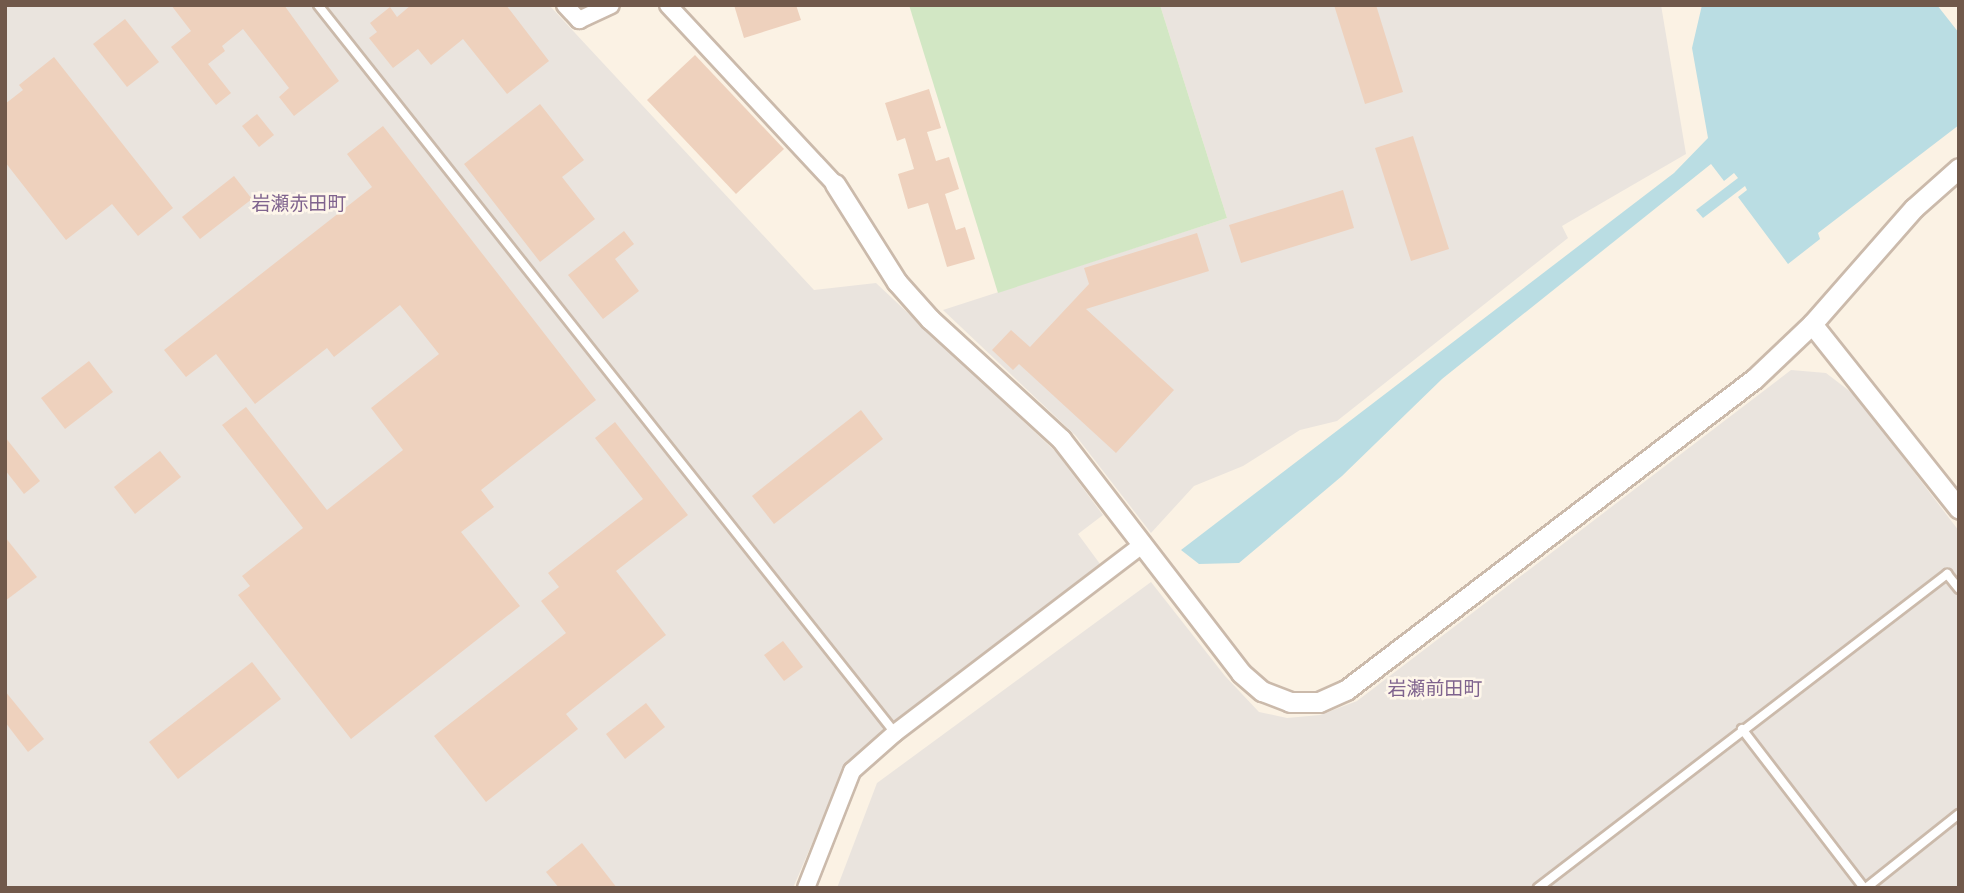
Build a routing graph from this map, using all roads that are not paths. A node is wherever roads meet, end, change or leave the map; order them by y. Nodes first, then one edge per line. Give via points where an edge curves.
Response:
1 (318, 5) edge
2 (565, 5) edge
3 (611, 5) edge
4 (668, 5) edge
5 (1959, 169) edge
6 (835, 184) joint
7 (1812, 324) junction
8 (1959, 509) edge
9 (1143, 544) junction
10 (1959, 589) edge
11 (1742, 729) junction
12 (895, 733) junction
13 (1959, 814) edge
14 (806, 888) edge
15 (1538, 888) edge
16 (1865, 888) edge

1 - 12 lane
2 - 3 street via 579,20
4 - 6 street
5 - 7 street via 1914,208
6 - 9 street via 904,290 1061,439
7 - 8 street
7 - 9 street via 1754,379 1346,690 1319,702 1290,702 1262,691 1241,673
9 - 12 street
10 - 11 lane via 1947,574
11 - 15 lane
11 - 16 lane
12 - 14 street via 852,771
13 - 16 lane

